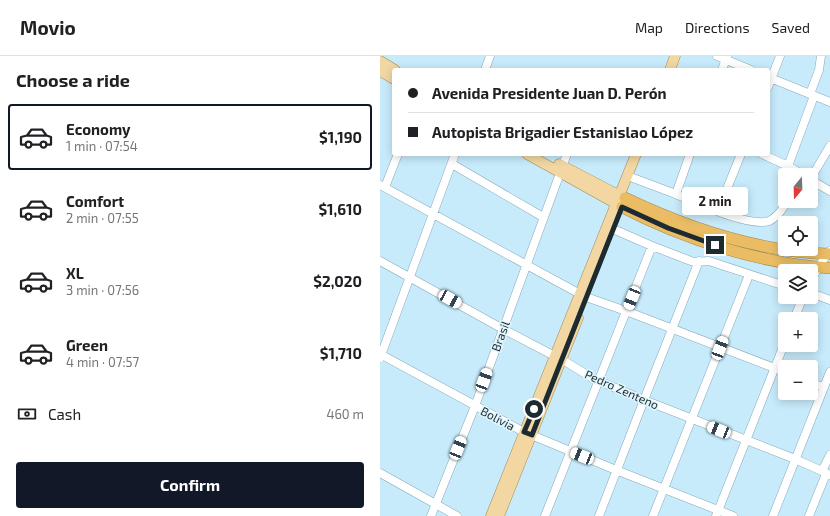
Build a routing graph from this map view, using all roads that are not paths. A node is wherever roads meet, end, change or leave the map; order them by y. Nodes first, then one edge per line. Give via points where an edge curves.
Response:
1 (490, 56) edge
2 (676, 56) edge
3 (681, 56) edge
4 (717, 56) edge
5 (780, 56) edge
6 (821, 56) edge
7 (726, 58) edge
8 (380, 61) edge
9 (392, 68) edge
10 (486, 68) edge
11 (671, 68) edge
12 (677, 68) edge
13 (723, 68) edge
14 (747, 68) edge
15 (380, 71) edge
16 (392, 78) edge
17 (770, 78) edge
18 (812, 95) junction
19 (830, 102) edge
20 (830, 146) edge
21 (397, 156) edge
22 (454, 156) edge
23 (532, 156) edge
24 (544, 156) edge
25 (566, 156) edge
26 (635, 156) edge
27 (641, 156) edge
28 (689, 156) edge
29 (740, 156) edge
30 (766, 156) edge
31 (452, 164) junction
32 (787, 168) edge
33 (793, 168) edge
34 (817, 168) edge
35 (561, 169) junction
36 (633, 178) junction
37 (818, 183) edge
38 (382, 186) edge
39 (830, 190) edge
40 (676, 194) junction
41 (621, 201) junction
42 (783, 208) edge
43 (718, 211) junction
44 (433, 214) junction
45 (543, 217) junction
46 (613, 229) junction
47 (652, 246) junction
48 (829, 253) edge
49 (380, 260) edge
50 (700, 261) junction
51 (526, 264) junction
52 (796, 264) edge
53 (818, 267) joint
54 (830, 268) edge
55 (749, 275) junction
56 (410, 277) junction
57 (778, 284) edge
58 (583, 295) junction
59 (818, 296) edge
60 (830, 300) edge
61 (626, 311) junction
62 (503, 329) junction
63 (672, 330) junction
64 (720, 348) junction
65 (781, 352) edge
66 (380, 356) edge
67 (558, 358) junction
68 (774, 368) junction
69 (778, 369) edge
70 (830, 372) edge
71 (599, 381) junction
72 (826, 386) edge
73 (644, 400) junction
74 (475, 406) junction
75 (691, 418) junction
76 (528, 434) junction
77 (747, 441) junction
78 (570, 451) junction
79 (830, 456) edge
80 (795, 459) junction
81 (616, 470) junction
82 (380, 473) edge
83 (826, 473) edge
84 (664, 489) junction
85 (435, 504) junction
86 (717, 513) edge
87 (431, 516) edge
88 (457, 516) edge
89 (491, 516) edge
90 (499, 516) edge
91 (545, 516) edge
92 (599, 516) edge
93 (653, 516) edge
94 (733, 516) edge
95 (773, 516) edge
96 (809, 516) edge

1 - 10 street
2 - 11 main road
3 - 12 main road
4 - 7 street
5 - 17 street
6 - 18 street
7 - 13 street
7 - 14 street
8 - 9 main road
15 - 16 main road
17 - 18 street
18 - 19 street
18 - 33 street
20 - 34 street
21 - 38 street
22 - 31 street
23 - 35 main road
24 - 35 main road
25 - 35 street, Brasil
26 - 41 main road
27 - 36 main road
28 - 40 street
29 - 43 street
30 - 32 street
31 - 44 street
31 - 45 street
35 - 41 main road
35 - 45 street, Brasil
36 - 40 street
36 - 41 main road
37 - 39 street
38 - 44 street
40 - 43 street
41 - 46 main road
41 - 48 highway via 722,236 767,246
41 - 52 highway via 668,228 715,245
41 - 58 main road
42 - 43 street via 769,221 757,222
44 - 51 street
44 - 56 street
45 - 51 street, Brasil
46 - 47 street
46 - 58 main road
47 - 50 street via 691,261
47 - 61 street
48 - 53 street
49 - 56 street, Pedro Zenteno
50 - 55 street via 713,262
50 - 63 street
51 - 58 street
51 - 62 street, Brasil
53 - 54 highway
55 - 57 street
55 - 64 street
56 - 62 street, Pedro Zenteno
56 - 66 street
58 - 61 street
58 - 67 main road
59 - 60 street
61 - 63 street
61 - 71 street
62 - 67 street, Pedro Zenteno
62 - 74 street, Brasil
63 - 64 street
63 - 73 street
64 - 68 street
64 - 75 street
65 - 68 street
66 - 74 street, Bolivia
67 - 71 street, Pedro Zenteno
67 - 76 main road
68 - 69 street
68 - 77 street
70 - 72 street
71 - 73 street, Pedro Zenteno
71 - 78 street
72 - 80 street
73 - 75 street, Pedro Zenteno
73 - 81 street
74 - 76 street, Bolivia
74 - 85 street, Brasil
75 - 77 street, Pedro Zenteno
75 - 84 street
76 - 78 street, Bolivia
76 - 89 main road
76 - 90 main road
77 - 80 street, Pedro Zenteno
77 - 86 street
78 - 81 street, Bolivia
78 - 91 street
79 - 83 street
80 - 83 street, Pedro Zenteno
80 - 95 street
81 - 84 street, Bolivia
81 - 92 street
82 - 85 street
83 - 96 street
84 - 86 street, Bolivia
84 - 93 street
85 - 87 street, Brasil
85 - 88 street
86 - 94 street, Bolivia

